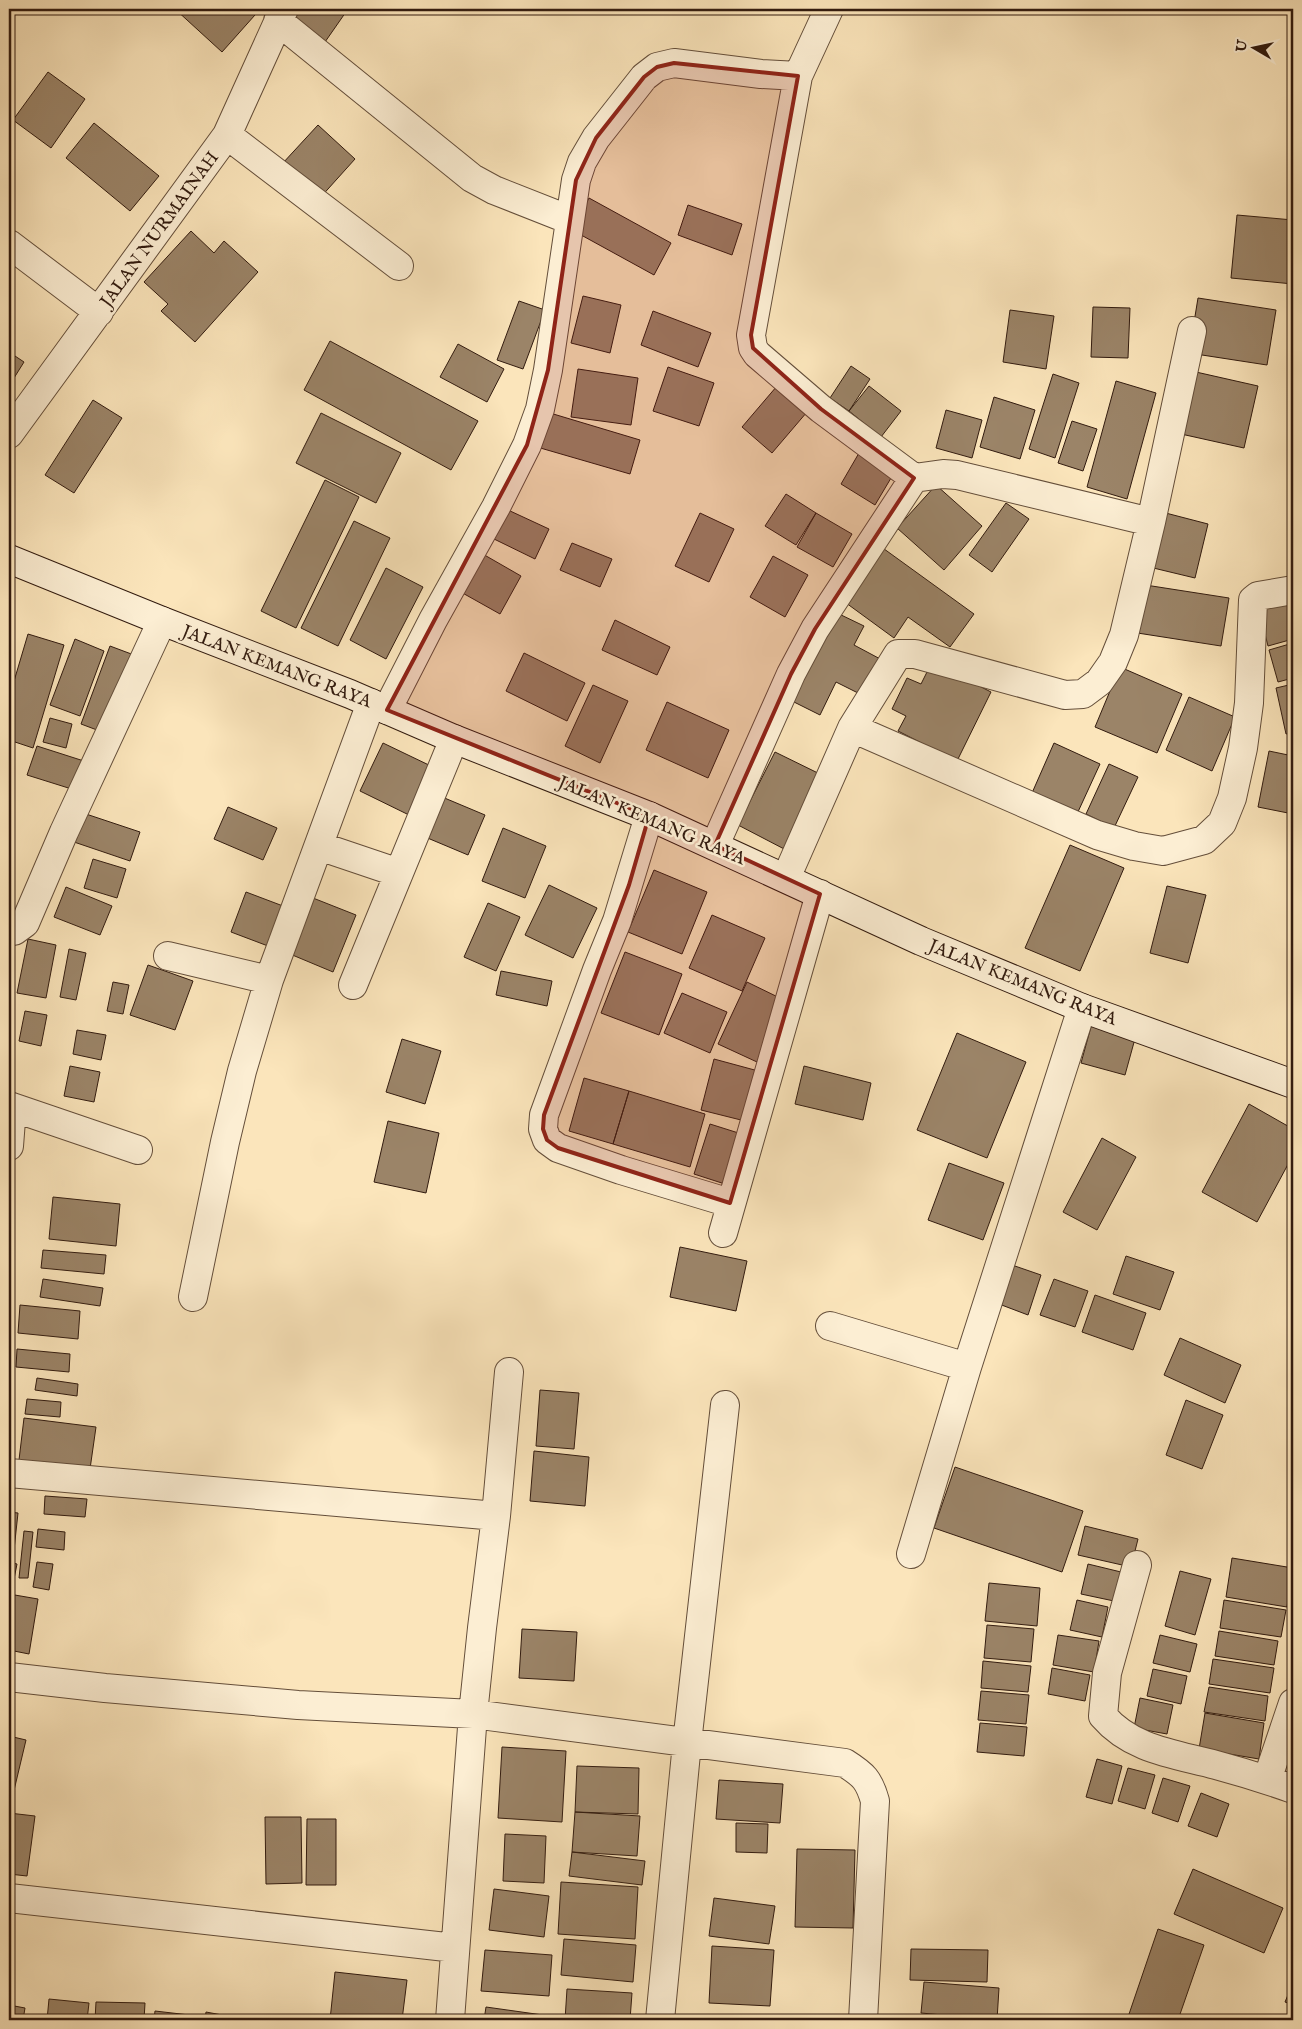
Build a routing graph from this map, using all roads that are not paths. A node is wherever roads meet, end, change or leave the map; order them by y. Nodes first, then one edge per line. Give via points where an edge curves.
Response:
1 (829, 9) edge
2 (281, 15) edge
3 (798, 76) junction
4 (227, 135) junction
5 (570, 220) junction
6 (9, 244) edge
7 (398, 266) dead end
8 (99, 312) junction
9 (1192, 331) dead end
10 (9, 434) edge
11 (914, 478) junction
12 (1151, 522) junction
13 (9, 559) edge
14 (1293, 590) edge
15 (162, 621) junction
16 (379, 707) junction
17 (852, 728) junction
18 (454, 739) junction
19 (649, 816) junction
20 (715, 845) junction
21 (319, 846) junction
22 (399, 873) junction
23 (786, 878) junction
24 (820, 894) junction
25 (9, 931) edge
26 (168, 956) dead end
27 (269, 980) junction
28 (353, 985) dead end
29 (1082, 1008) junction
30 (1293, 1084) edge
31 (10, 1107) edge
32 (9, 1146) edge
33 (138, 1150) dead end
34 (730, 1203) junction
35 (723, 1233) dead end
36 (193, 1297) dead end
37 (830, 1326) dead end
38 (967, 1367) junction
39 (508, 1372) dead end
40 (724, 1405) dead end
41 (9, 1473) edge
42 (496, 1516) junction
43 (911, 1554) dead end
44 (1137, 1565) dead end
45 (9, 1677) edge
46 (1293, 1703) edge
47 (473, 1714) junction
48 (687, 1743) junction
49 (1268, 1780) junction
50 (1293, 1789) edge
51 (9, 1898) edge
52 (455, 1948) junction
53 (450, 2020) edge
54 (660, 2020) edge
55 (863, 2020) edge

1 - 3 street
2 - 4 street, JALAN NURMAINAH
2 - 5 street via 472,178
3 - 5 street via 674,63 657,67 644,77 596,138 582,162
3 - 11 street via 751,335 753,348 820,409
4 - 7 street
4 - 8 street, JALAN NURMAINAH
5 - 16 street via 548,370 540,409 526,445 434,620
6 - 8 street
8 - 10 street, JALAN NURMAINAH
9 - 12 street
11 - 12 street via 957,475
11 - 20 street via 815,630 791,674
12 - 17 street via 1124,635 1113,662 1099,682 1083,694 1065,695 915,654 898,654
13 - 15 street, JALAN KEMANG RAYA
14 - 17 street via 1258,596 1253,600 1249,703 1232,798 1222,823 1204,840 1195,843 1164,851 1097,835
15 - 16 street, JALAN KEMANG RAYA
15 - 25 street via 25,923
16 - 18 street, JALAN KEMANG RAYA
16 - 21 street
17 - 23 street
18 - 19 street, JALAN KEMANG RAYA
18 - 22 street
19 - 20 street, JALAN KEMANG RAYA
19 - 34 street via 617,921 544,1115 543,1129 547,1140 558,1148
20 - 23 street, JALAN KEMANG RAYA
21 - 22 street
21 - 27 street
22 - 28 street
23 - 24 street, JALAN KEMANG RAYA
24 - 29 street, JALAN KEMANG RAYA via 921,941
24 - 34 street
26 - 27 street
27 - 36 street via 242,1071
29 - 30 street, JALAN KEMANG RAYA
29 - 38 street
31 - 32 street
31 - 33 street
34 - 35 street
37 - 38 street
38 - 43 street
39 - 42 street
40 - 48 street
41 - 42 street
42 - 47 street
44 - 49 street via 1107,1673 1103,1716 1114,1729 1149,1748
45 - 47 street via 298,1706
46 - 49 street
47 - 48 street
47 - 52 street
48 - 54 street
48 - 55 street via 845,1763 862,1773 870,1784 875,1801
49 - 50 street
51 - 52 street
52 - 53 street

